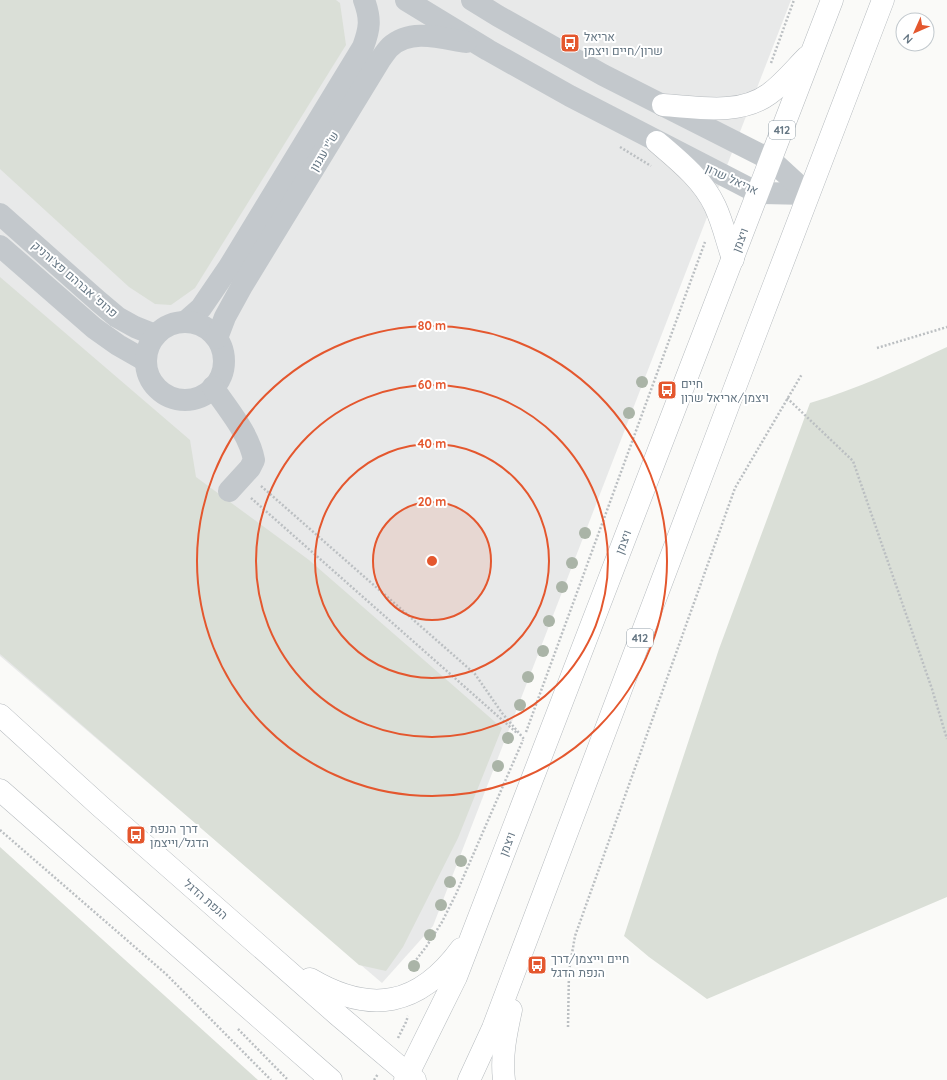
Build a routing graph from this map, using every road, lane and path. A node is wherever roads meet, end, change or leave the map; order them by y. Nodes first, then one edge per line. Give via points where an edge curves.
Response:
1 (364, 0) edge
2 (406, 0) edge
3 (472, 0) edge
4 (794, 0) edge
5 (832, 0) edge
6 (882, 0) edge
7 (479, 45) junction
8 (813, 51) junction
9 (770, 66) dead end
10 (663, 105) junction
11 (658, 142) junction
12 (771, 160) junction
13 (758, 193) junction
14 (808, 194) junction
15 (0, 214) edge
16 (707, 236) dead end
17 (0, 246) edge
18 (733, 260) junction
19 (185, 322) junction
20 (947, 326) edge
21 (155, 335) junction
22 (217, 338) junction
23 (877, 348) dead end
24 (146, 361) junction
25 (802, 374) dead end
26 (213, 387) junction
27 (787, 398) junction
28 (237, 483) junction
29 (0, 715) edge
30 (524, 739) junction
31 (947, 739) edge
32 (0, 790) edge
33 (0, 830) edge
34 (473, 932) junction
35 (525, 942) junction
36 (275, 958) junction
37 (415, 991) junction
38 (255, 1014) junction
39 (568, 1027) dead end
40 (388, 1057) junction
41 (409, 1078) edge
42 (271, 1080) edge
43 (313, 1080) edge
44 (331, 1080) edge
45 (374, 1080) edge
46 (469, 1080) edge
47 (504, 1080) edge

1 - 19 street, ש"י עגנון via 370,21 363,47 229,267 201,308
2 - 7 street, אריאל שרון
3 - 10 street via 603,75
4 - 9 path
5 - 8 main road, ויצמן / 412
6 - 14 main road, 412
7 - 11 street, אריאל שרון
7 - 22 street, ש"י עגנון via 424,35 405,38 390,47 242,286
8 - 10 main road via 769,94 756,102 722,109
8 - 12 main road, ויצמן / 412
10 - 12 street
11 - 13 street, אריאל שרון
11 - 18 main road via 684,165 715,205
12 - 13 main road, ויצמן / 412
12 - 14 street
13 - 14 street, אריאל שרון
13 - 18 main road, ויצמן / 412
14 - 35 main road, 412
15 - 21 street, פרופ' אברהם פצ'ורניק via 117,317
16 - 30 path
17 - 24 street, פרופ' אברהם פצ'ורניק via 94,328
18 - 34 main road, ויצמן / 412
19 - 21 street via 174,323
19 - 22 street via 203,327
20 - 23 path
21 - 24 street via 148,347
22 - 26 street via 224,360 218,381
24 - 26 street via 153,384 172,398 197,398
25 - 27 path
26 - 28 street via 243,431 252,450 254,460
27 - 31 path via 853,461
27 - 39 path via 735,488 575,936 569,971
28 - 30 path
28 - 30 path via 475,674
29 - 36 main road, הנפת הדגל
30 - 37 path via 442,922 408,970
32 - 38 main road
33 - 42 path via 166,974
34 - 37 main road via 448,966
34 - 41 main road, ויצמן / 412 via 456,977
35 - 46 main road, 412 via 493,1028
35 - 47 main road via 505,1037
36 - 37 main road via 321,986 361,1000 396,998
36 - 40 main road, הנפת הדגל
37 - 40 path via 406,1022
38 - 43 main road
38 - 44 main road
40 - 41 main road, הנפת הדגל
40 - 45 path

